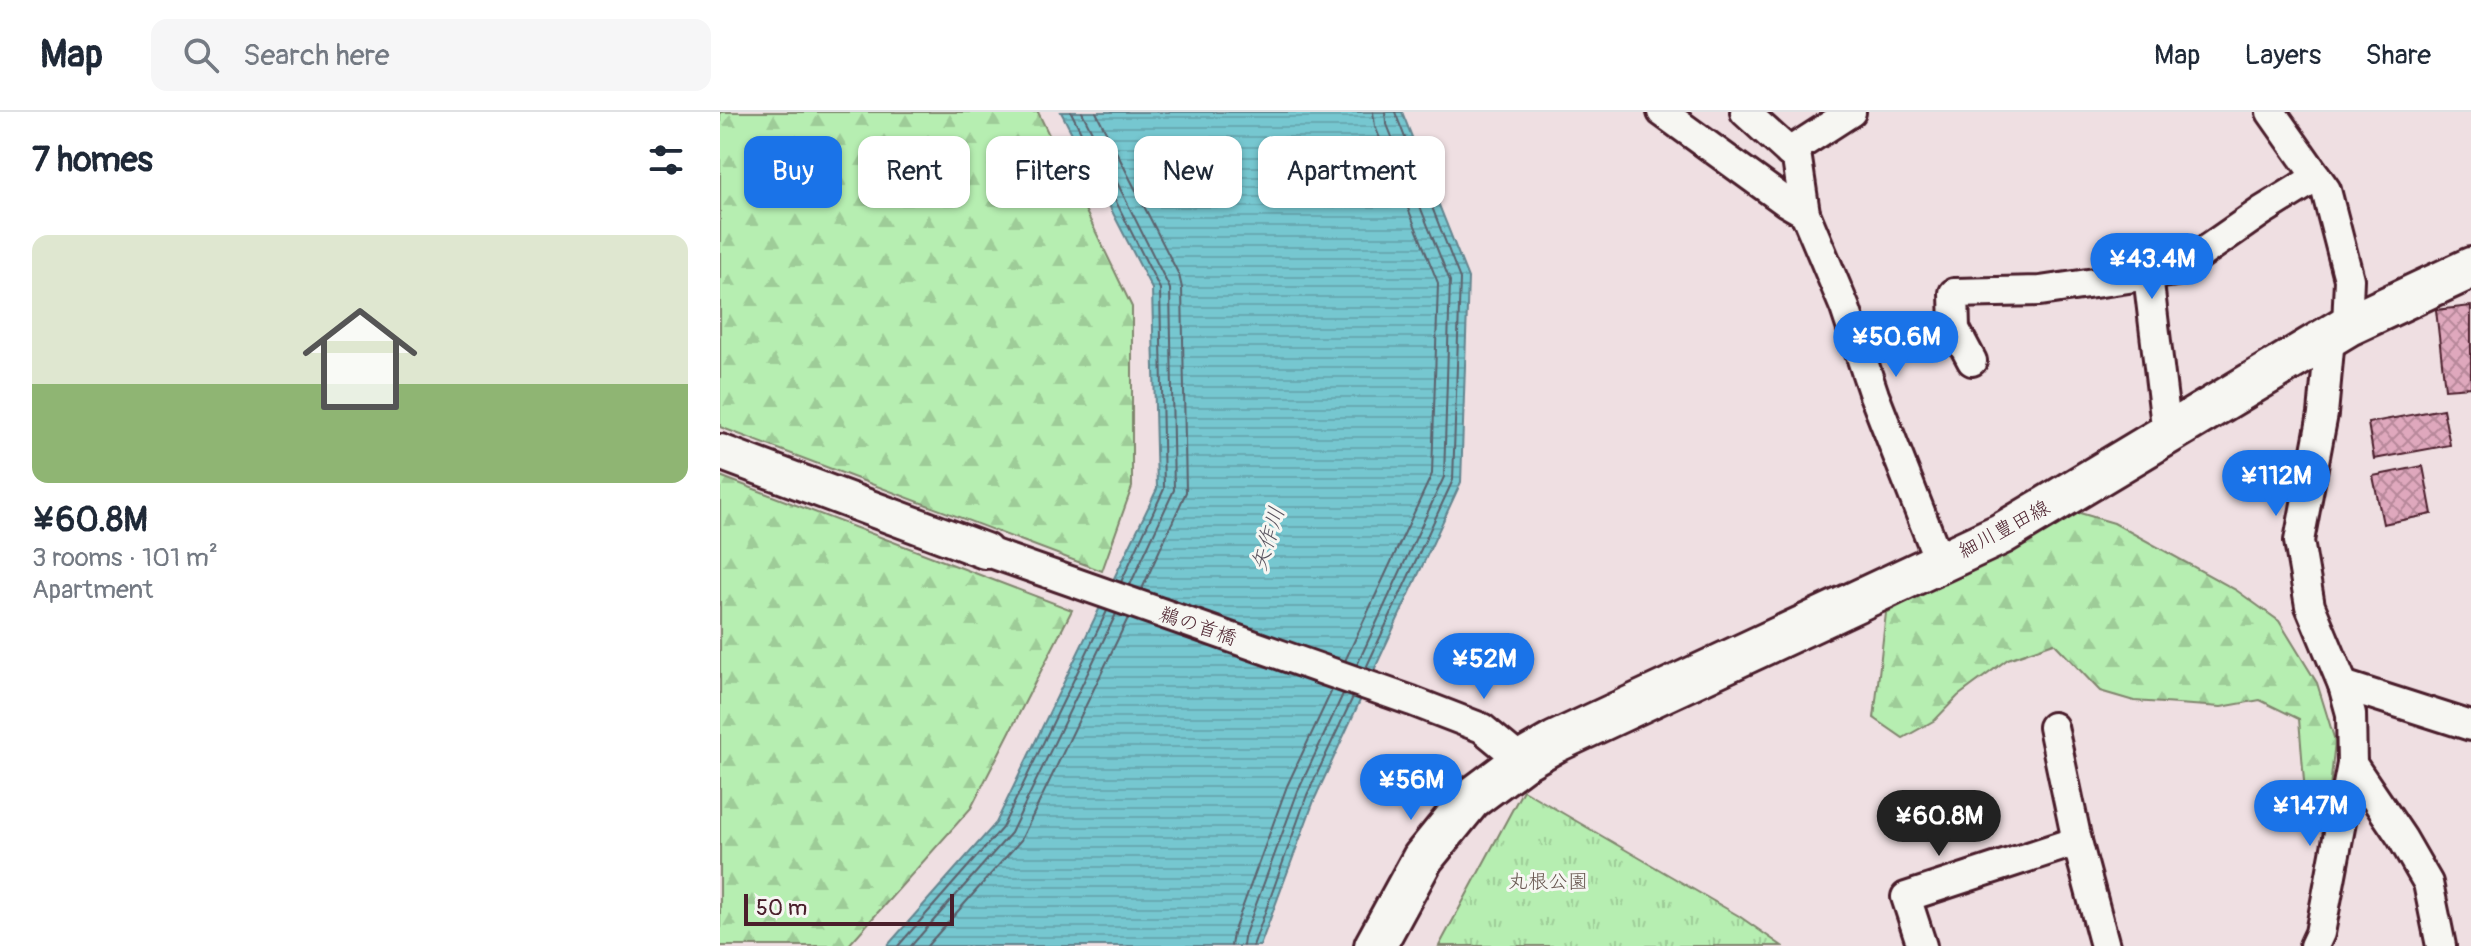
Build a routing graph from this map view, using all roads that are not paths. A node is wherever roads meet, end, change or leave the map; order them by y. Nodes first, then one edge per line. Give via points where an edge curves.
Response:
1 (1662, 112) edge
2 (1745, 112) edge
3 (1851, 112) edge
4 (2271, 112) edge
5 (1789, 152) junction
6 (2317, 177) junction
7 (1805, 213) junction
8 (2471, 268) edge
9 (2148, 275) junction
10 (2338, 332) junction
11 (1972, 361) dead end
12 (2167, 434) junction
13 (720, 452) edge
14 (985, 551) joint
15 (1940, 563) junction
16 (2343, 685) junction
17 (2471, 726) edge
18 (2053, 727) dead end
19 (1522, 761) junction
20 (2352, 764) junction
21 (2077, 841) junction
22 (1375, 946) edge
23 (1922, 946) edge
24 (2105, 946) edge
25 (2314, 946) edge
26 (2441, 946) edge

1 - 7 street
2 - 5 street
3 - 5 street
4 - 6 street
5 - 7 street via 1797,159
6 - 9 street via 2176,271
6 - 10 street via 2326,190 2349,279
7 - 15 street
8 - 10 main road, 細川豊田線
9 - 11 street via 2040,291 1954,293 1955,329
9 - 12 street
10 - 12 main road, 細川豊田線
10 - 16 street via 2299,541 2310,606
12 - 15 main road, 細川豊田線 via 2001,534
13 - 14 street
14 - 19 street, 鵜の首橋 via 1482,728
15 - 19 main road, 細川豊田線
16 - 17 street
16 - 20 street via 2351,714
18 - 21 street
19 - 22 main road, 細川豊田線 via 1471,799 1423,858
20 - 25 street
20 - 26 street via 2428,883
21 - 23 street via 1906,897
21 - 24 street

